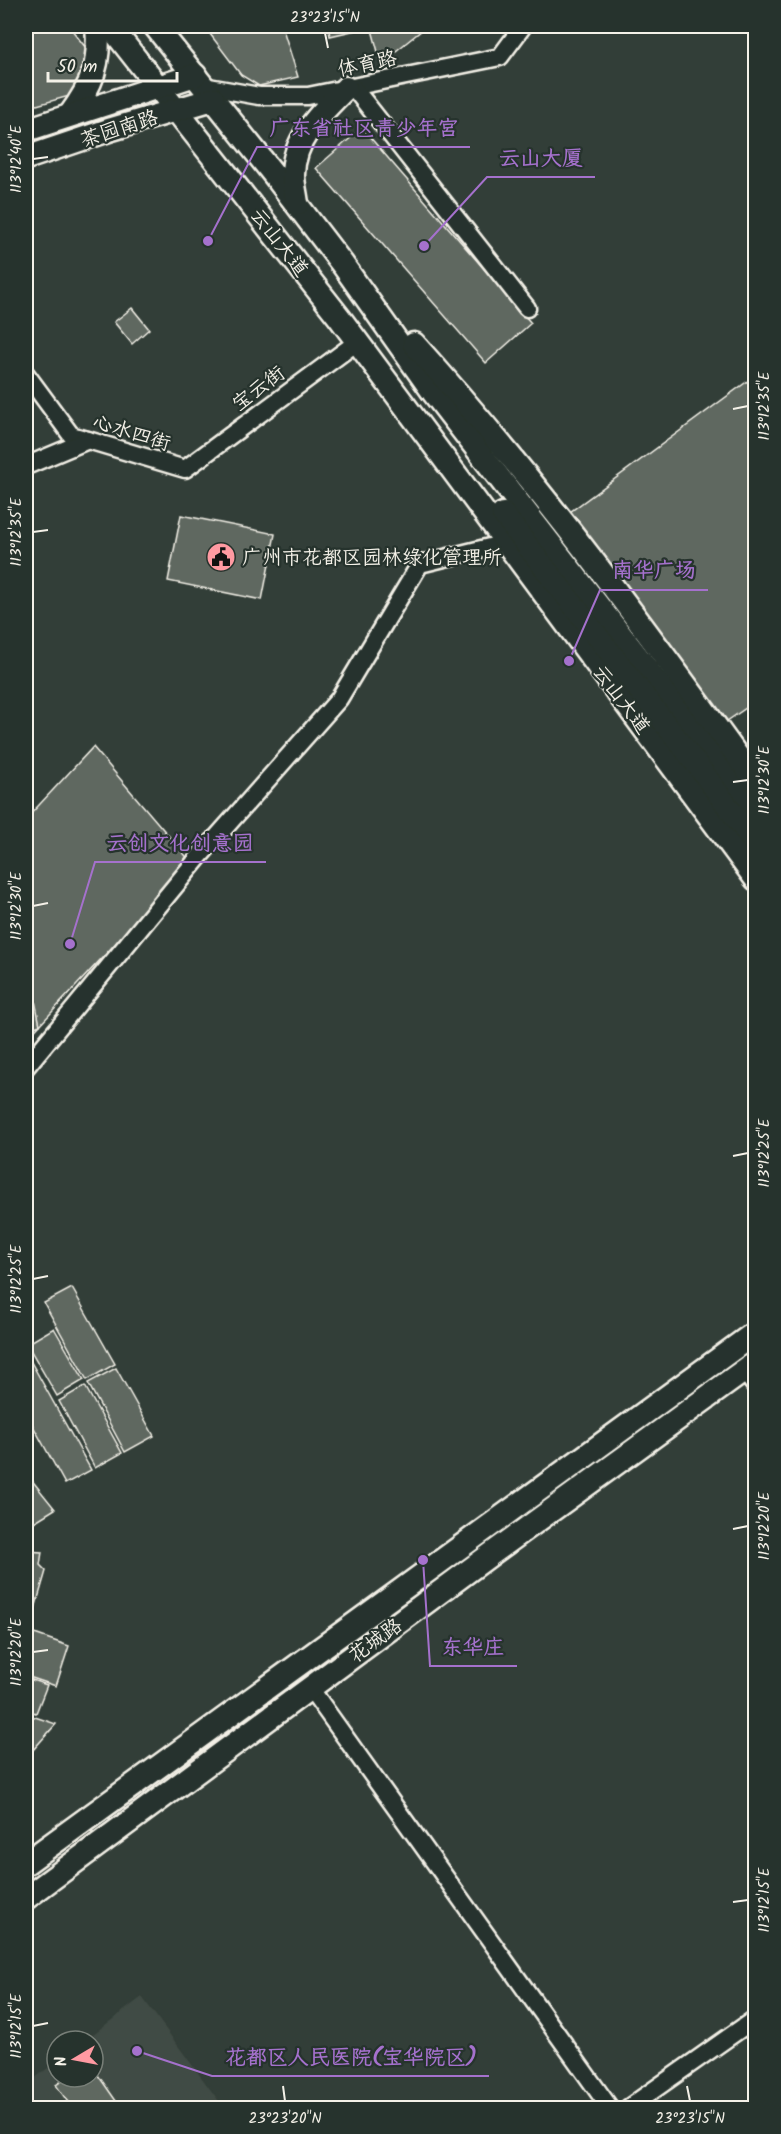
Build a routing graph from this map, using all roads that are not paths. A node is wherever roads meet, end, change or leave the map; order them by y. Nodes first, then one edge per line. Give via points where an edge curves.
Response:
1 (97, 26) edge
2 (110, 26) edge
3 (155, 26) edge
4 (523, 26) edge
5 (159, 86) junction
6 (204, 87) junction
7 (350, 88) junction
8 (176, 110) junction
9 (70, 115) junction
10 (26, 130) edge
11 (26, 158) edge
12 (298, 205) junction
13 (343, 265) junction
14 (526, 308) dead end
15 (339, 317) junction
16 (357, 342) junction
17 (26, 374) edge
18 (88, 441) junction
19 (26, 466) edge
20 (185, 469) joint
21 (506, 543) junction
22 (706, 760) junction
23 (756, 782) edge
24 (756, 810) edge
25 (756, 845) edge
26 (756, 879) edge
27 (26, 1067) edge
28 (756, 1332) edge
29 (752, 1373) edge
30 (310, 1688) junction
31 (26, 1863) edge
32 (26, 1898) edge
33 (756, 2018) edge
34 (610, 2109) edge
35 (628, 2109) edge

1 - 9 main road via 96,67 87,92
2 - 5 main road, 云山大道
3 - 6 main road, 云山大道
4 - 7 street, 体育路 via 500,57
5 - 6 main road, 茶园南路
5 - 8 main road, 云山大道
5 - 9 main road, 茶园南路
6 - 7 street, 体育路 via 259,96 308,96
6 - 8 main road, 茶园南路
6 - 12 main road, 云山大道
7 - 12 main road via 322,112 297,150 293,176
7 - 14 street
8 - 11 main road, 茶园南路
8 - 15 main road, 云山大道
9 - 10 main road, 茶园南路
12 - 13 main road, 云山大道
13 - 22 main road, 云山大道
13 - 23 main road, 云山大道 via 498,441
15 - 16 main road, 云山大道
15 - 22 main road, 云山大道
16 - 20 street, 宝云街
16 - 21 main road, 云山大道
17 - 18 street, 心水四街 via 71,435
18 - 19 street
18 - 20 street, 心水四街
21 - 26 main road, 云山大道
21 - 27 street via 420,564 339,699 199,857
22 - 24 main road
22 - 25 main road
28 - 31 main road, 花城路
29 - 30 main road, 花城路
30 - 32 main road, 花城路
30 - 34 street
33 - 35 street

